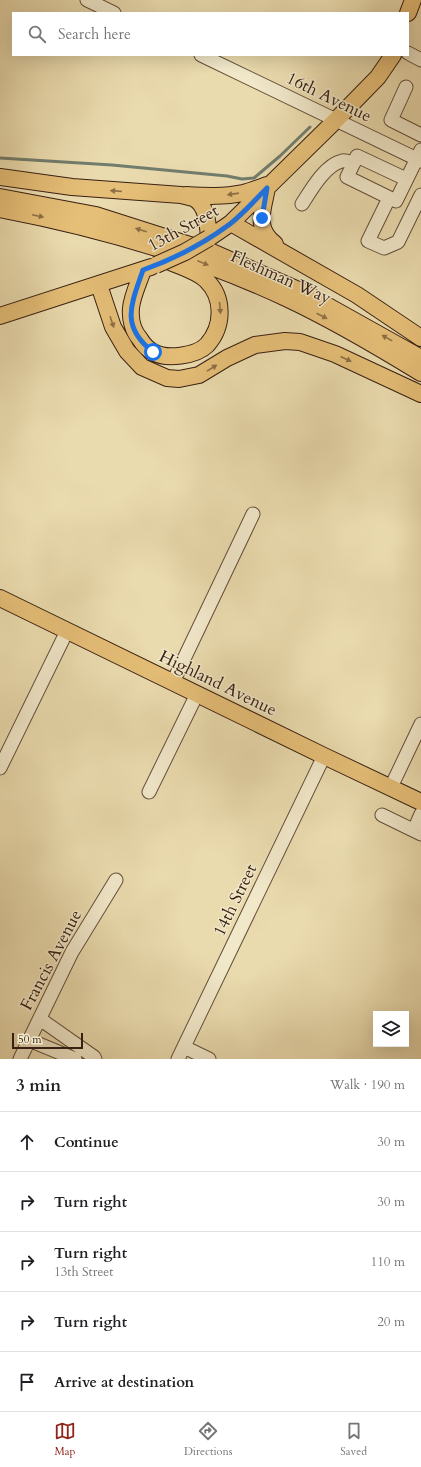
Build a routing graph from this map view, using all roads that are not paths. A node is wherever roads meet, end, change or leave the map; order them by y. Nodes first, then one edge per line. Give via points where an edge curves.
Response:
1 (87, 0) edge
2 (413, 0) edge
3 (112, 12) edge
4 (408, 12) edge
5 (409, 54) edge
6 (203, 56) edge
7 (392, 56) edge
8 (421, 60) edge
9 (406, 88) dead end
10 (336, 120) junction
11 (421, 135) edge
12 (419, 156) edge
13 (354, 163) junction
14 (0, 177) edge
15 (406, 179) junction
16 (269, 186) junction
17 (180, 195) junction
18 (421, 195) edge
19 (0, 197) edge
20 (389, 198) junction
21 (302, 204) dead end
22 (0, 209) edge
23 (71, 223) junction
24 (231, 223) junction
25 (209, 238) junction
26 (306, 266) junction
27 (149, 268) junction
28 (99, 285) junction
29 (0, 316) edge
30 (421, 338) edge
31 (421, 358) edge
32 (421, 373) edge
33 (421, 394) edge
34 (253, 514) dead end
35 (0, 598) edge
36 (67, 630) junction
37 (173, 682) junction
38 (197, 694) junction
39 (421, 724) edge
40 (324, 756) junction
41 (0, 768) edge
42 (391, 787) junction
43 (149, 792) dead end
44 (421, 802) edge
45 (421, 814) edge
46 (382, 815) dead end
47 (417, 832) edge
48 (116, 880) dead end
49 (40, 1018) junction
50 (29, 1040) junction
51 (184, 1047) junction
52 (20, 1059) edge
53 (75, 1059) edge
54 (95, 1059) edge
55 (178, 1059) edge
56 (209, 1059) edge

1 - 3 street
2 - 4 main road
5 - 8 street
6 - 10 street, 16th Avenue
7 - 10 main road, 13th Street via 378,77
9 - 11 street via 391,120
10 - 12 street, 16th Avenue
10 - 16 main road, 13th Street
12 - 15 street
13 - 15 street via 357,156
13 - 20 street via 347,177
13 - 21 street via 343,161 331,166
17 -> 14 main road via 72,187
15 - 20 street via 396,201
16 -> 17 main road via 234,195
16 - 24 main road, 13th Street
16 - 26 main road via 262,212 262,230 271,240
17 - 25 main road via 195,199 204,209
18 - 20 street via 398,242 384,248 368,241
31 -> 19 main road, Fleshman Way via 303,292 212,252 96,215
22 -> 23 main road, Fleshman Way
23 -> 27 main road via 143,250 205,279 215,290 220,303 220,316 213,336 206,346 187,355 174,356 153,352 135,334 131,307
23 -> 32 main road, Fleshman Way via 140,242 240,278 350,330
24 - 25 main road, 13th Street
24 - 26 main road
25 - 27 main road, 13th Street, bridge
26 - 30 main road via 357,295
27 - 28 main road, 13th Street
28 - 29 main road, 13th Street
28 -> 33 main road via 113,327 127,352 142,368 167,378 179,379 199,375 255,344 285,341 300,342 335,354
34 - 37 street
35 - 36 main road, Highland Avenue
36 - 37 main road, Highland Avenue
36 - 41 street
37 - 38 main road, Highland Avenue
38 - 40 main road, Highland Avenue
38 - 43 street
39 - 42 street
40 - 42 main road, Highland Avenue
40 - 51 street, 14th Street
42 - 44 main road, Highland Avenue
45 - 47 street
46 - 47 street
48 - 49 street, Francis Avenue via 72,952
49 - 50 street, Francis Avenue
49 - 54 street
50 - 52 street, Francis Avenue
50 - 53 street
51 - 55 street, 14th Street
51 - 56 street

